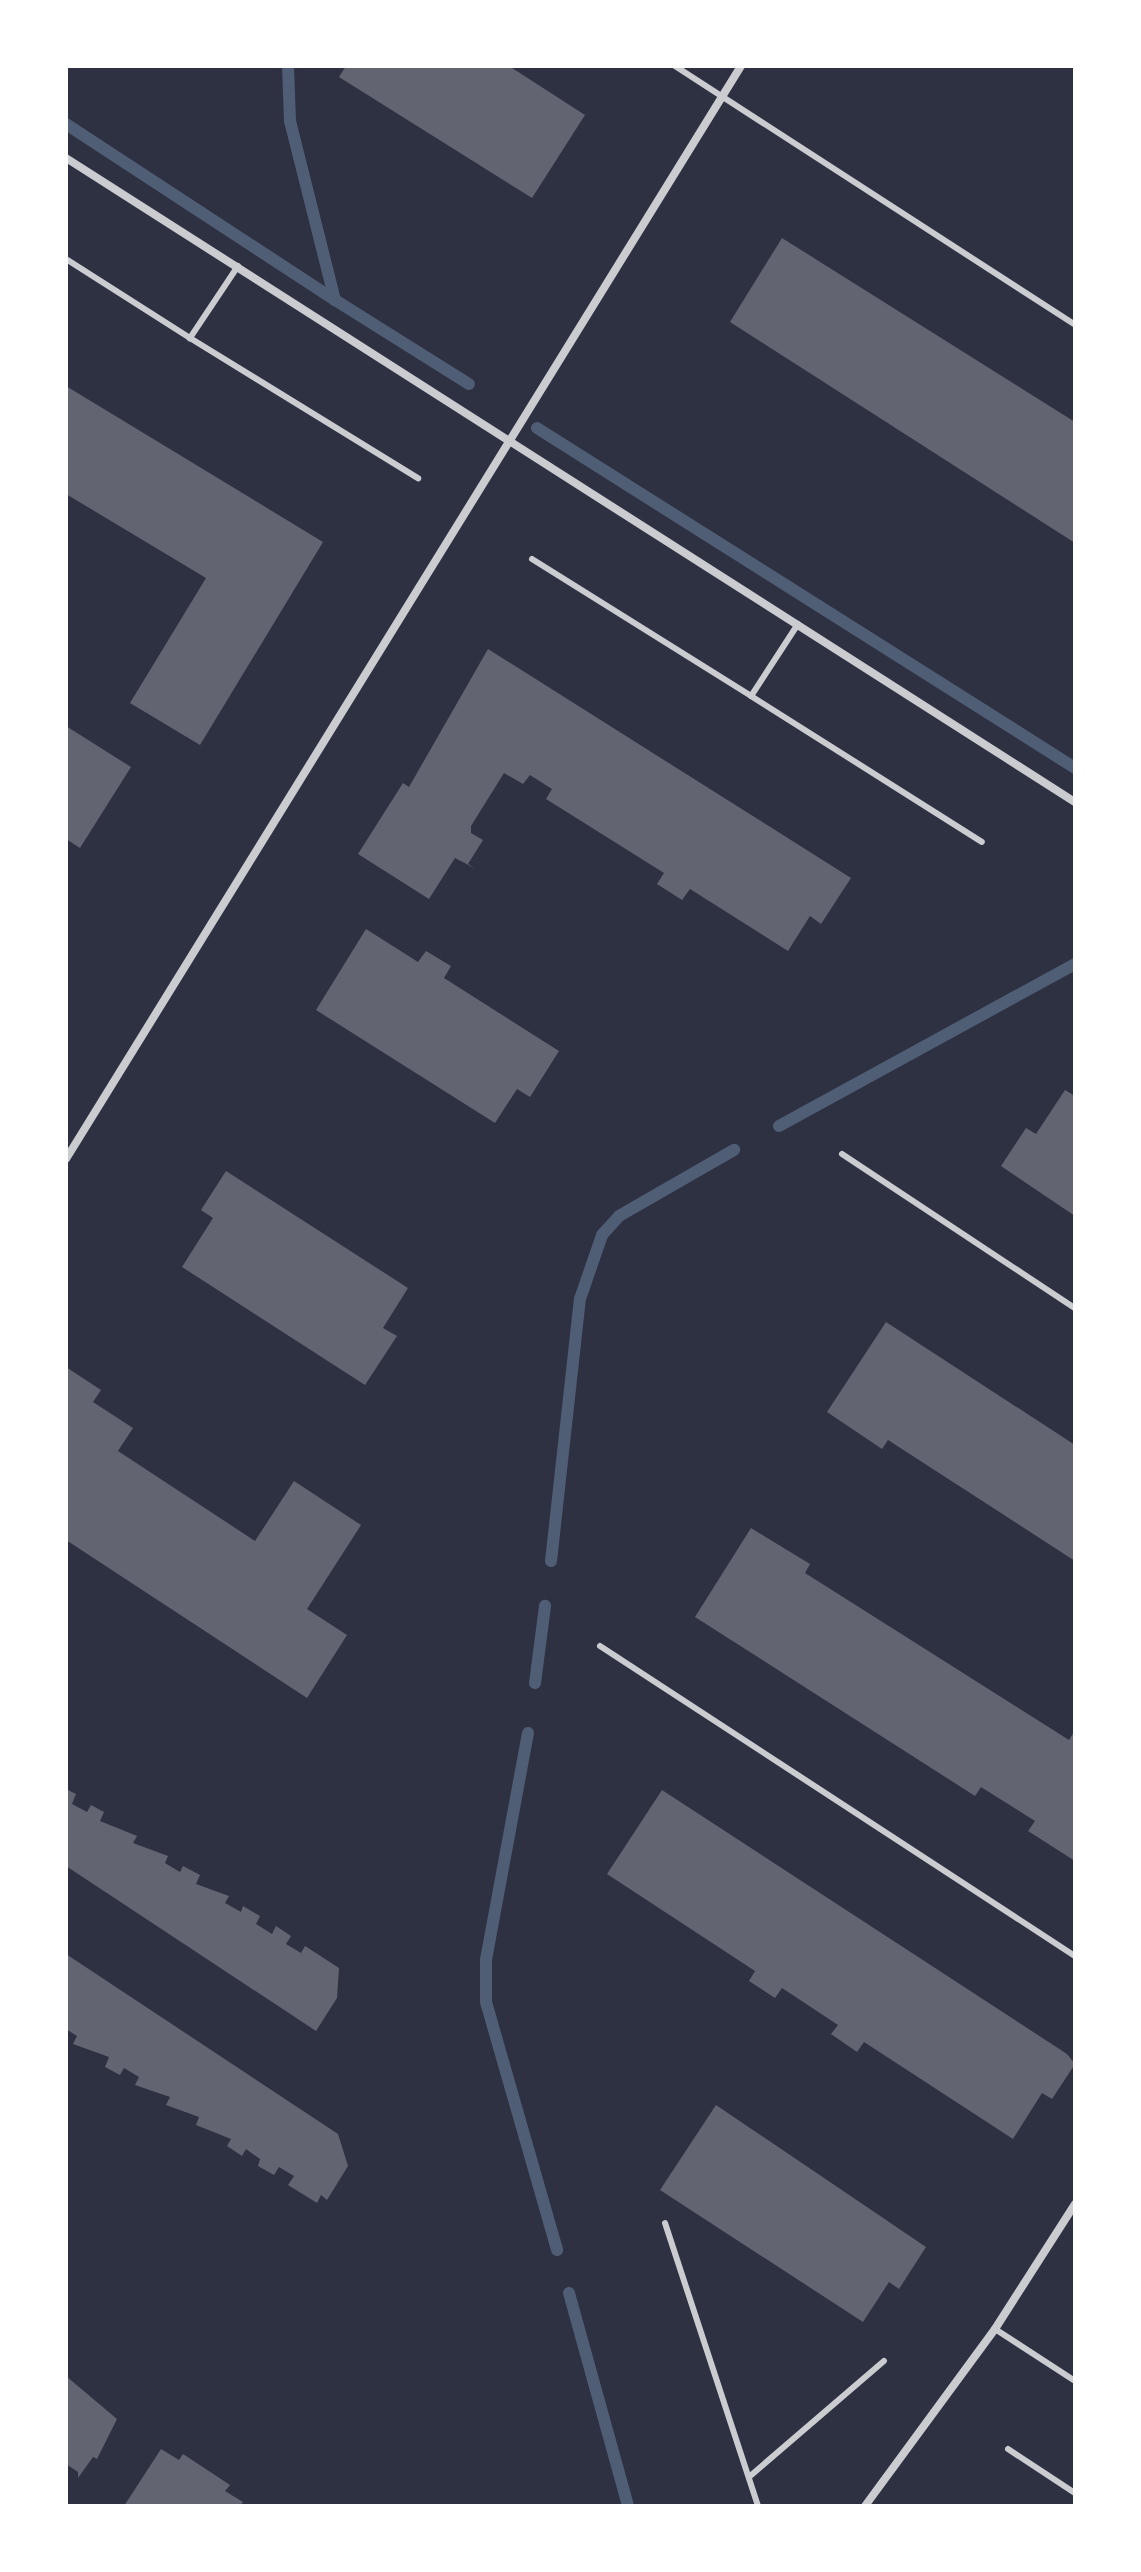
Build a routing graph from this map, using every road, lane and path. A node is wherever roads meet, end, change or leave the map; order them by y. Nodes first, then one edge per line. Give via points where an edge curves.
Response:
1 (675, 66) edge
2 (741, 66) edge
3 (722, 96) junction
4 (66, 158) edge
5 (66, 259) edge
6 (238, 266) junction
7 (1075, 325) edge
8 (190, 338) junction
9 (510, 438) junction
10 (418, 478) dead end
11 (532, 559) dead end
12 (798, 624) junction
13 (751, 696) junction
14 (1075, 802) edge
15 (982, 842) dead end
16 (842, 1154) dead end
17 (66, 1159) edge
18 (1075, 1308) edge
19 (600, 1646) dead end
20 (1075, 1956) edge
21 (1075, 2204) edge
22 (665, 2223) dead end
23 (995, 2329) junction
24 (884, 2361) dead end
25 (1075, 2381) edge
26 (1008, 2449) dead end
27 (749, 2477) junction
28 (1075, 2493) edge
29 (758, 2506) edge
30 (865, 2506) edge

1 - 3 lane
2 - 3 street
3 - 7 lane
3 - 9 street
4 - 6 street
5 - 8 lane
6 - 8 lane
6 - 9 street
8 - 10 lane
9 - 12 street
9 - 17 street
11 - 13 lane
12 - 13 lane
12 - 14 street
13 - 15 lane
16 - 18 lane
19 - 20 lane
21 - 23 street
22 - 27 lane
23 - 25 lane
23 - 30 street
24 - 27 lane
26 - 28 lane
27 - 29 lane

